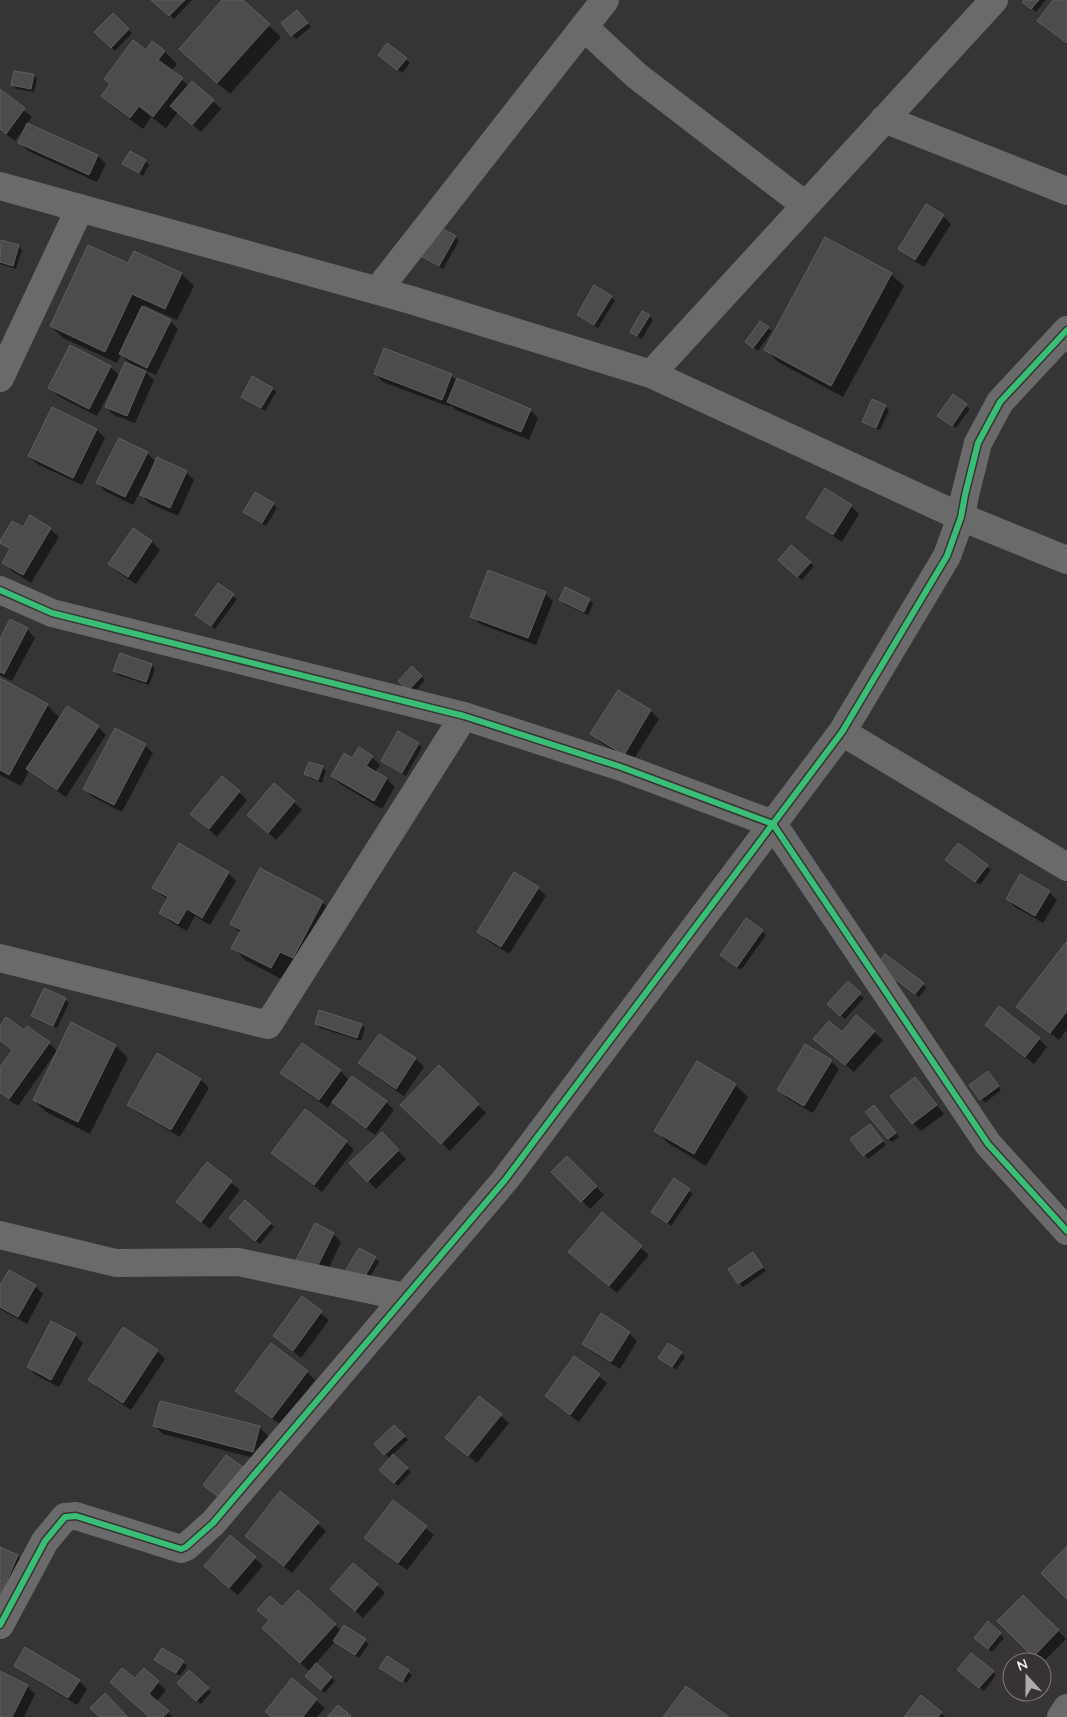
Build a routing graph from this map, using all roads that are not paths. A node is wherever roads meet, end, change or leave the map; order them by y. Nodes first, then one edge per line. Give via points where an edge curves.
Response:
1 (605, 0) edge
2 (994, 0) edge
3 (584, 27) junction
4 (884, 119) junction
5 (0, 186) edge
6 (1067, 192) edge
7 (805, 206) junction
8 (80, 208) junction
9 (378, 291) junction
10 (1067, 330) edge
11 (651, 374) junction
12 (0, 378) edge
13 (961, 517) junction
14 (1067, 560) edge
15 (0, 590) edge
16 (464, 716) junction
17 (842, 732) junction
18 (773, 824) junction
19 (1067, 867) edge
20 (0, 958) edge
21 (1064, 1222) edge
22 (0, 1235) edge
23 (405, 1296) junction
24 (0, 1625) edge
25 (1067, 1708) edge
26 (1061, 1717) edge

1 - 3 street
2 - 4 street
3 - 7 street via 637,76
3 - 9 street
4 - 6 street
4 - 7 street
5 - 8 street
7 - 11 street
8 - 9 street
8 - 12 street
9 - 11 street
10 - 13 street via 1000,402 978,443
11 - 13 street
13 - 14 street
13 - 17 street via 947,556
15 - 16 street via 52,613
16 - 18 street via 621,767
16 - 20 street via 268,1025
17 - 18 street
17 - 19 street
18 - 21 street via 988,1144
18 - 23 street via 505,1180
22 - 23 street via 116,1263 238,1262
23 - 24 street via 212,1523 186,1547 181,1549 76,1516 65,1517 44,1541
25 - 26 street

